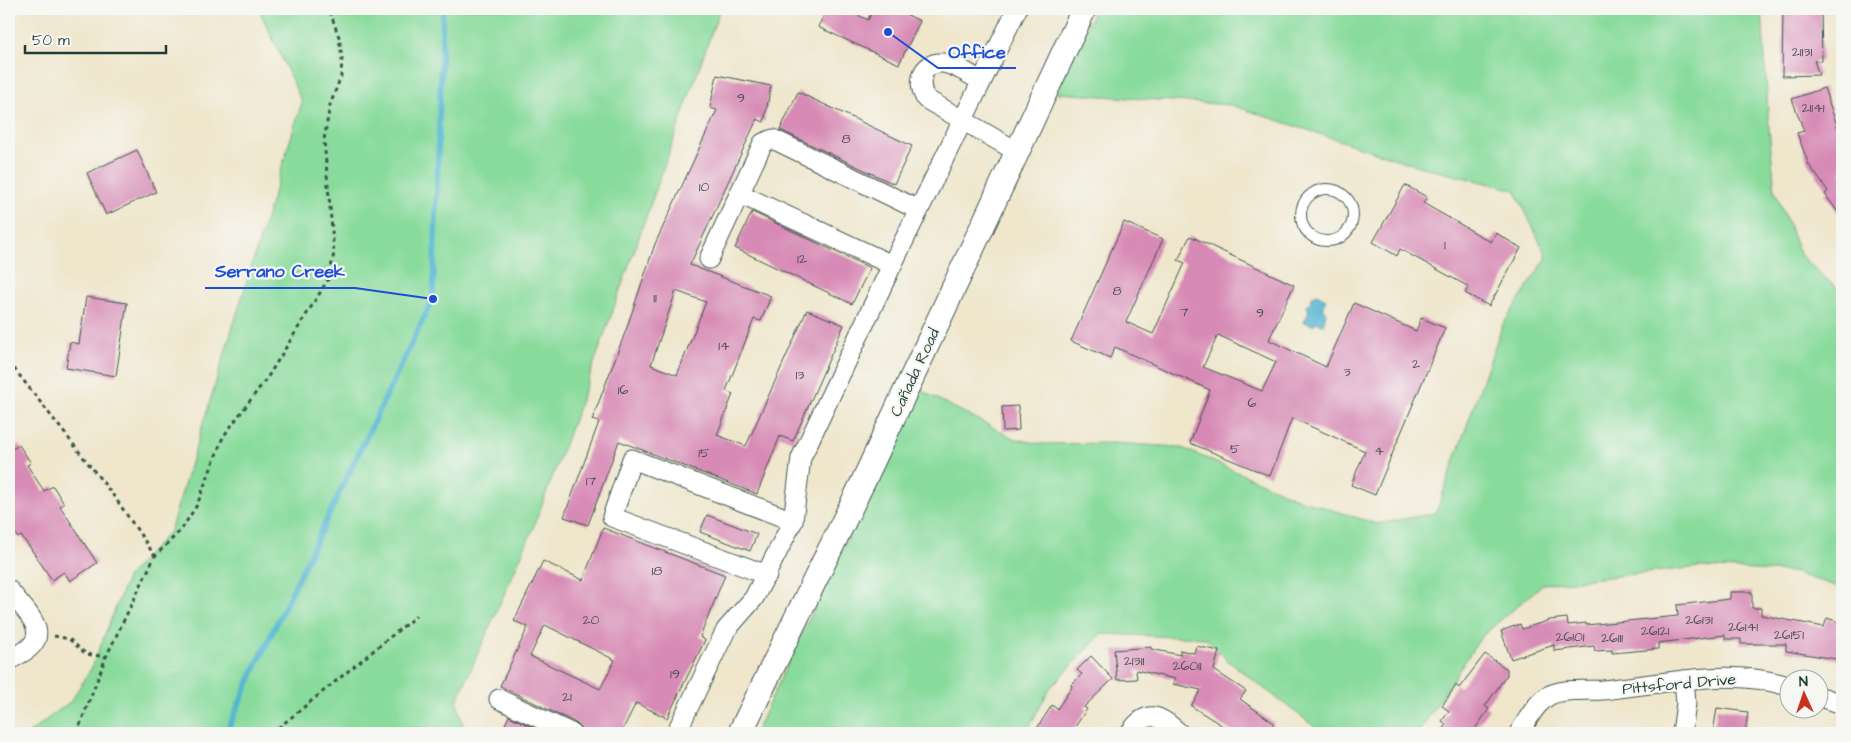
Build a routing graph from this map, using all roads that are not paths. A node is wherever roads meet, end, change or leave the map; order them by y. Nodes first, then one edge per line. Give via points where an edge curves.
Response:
1 (1017, 9) edge
2 (1084, 9) edge
3 (981, 81) junction
4 (962, 120) junction
5 (1016, 151) junction
6 (740, 194) junction
7 (1306, 198) joint
8 (919, 210) junction
9 (709, 259) dead end
10 (892, 265) junction
11 (792, 521) junction
12 (767, 574) junction
13 (9, 590) edge
14 (9, 661) edge
15 (1684, 680) junction
16 (1778, 684) edge
17 (499, 699) dead end
18 (1828, 699) edge
19 (1842, 704) edge
20 (571, 733) edge
21 (676, 733) edge
22 (740, 733) edge
23 (1130, 733) edge
24 (1179, 733) edge
25 (1519, 733) edge
26 (1682, 733) edge

1 - 3 street
2 - 5 street, Cañada Road
3 - 4 street
3 - 4 street via 942,63 929,66 922,73 921,92 926,99
4 - 5 street
4 - 8 street
5 - 22 street, Cañada Road via 863,482
6 - 8 street via 763,143 773,139
6 - 9 street
6 - 10 street
7 - 7 lane via 1301,220 1309,234 1323,241 1346,233 1353,218 1344,195 1328,189
8 - 10 street
10 - 11 street via 801,458
11 - 12 street
11 - 12 street via 632,459 612,517
12 - 21 street via 754,598 726,630
13 - 14 street via 36,624 35,642
15 - 16 street, Pittsford Drive via 1732,677
15 - 25 street, Pittsford Drive via 1551,694 1539,702
15 - 26 street via 1686,702
17 - 20 street
18 - 19 street
23 - 24 street via 1143,720 1157,717

